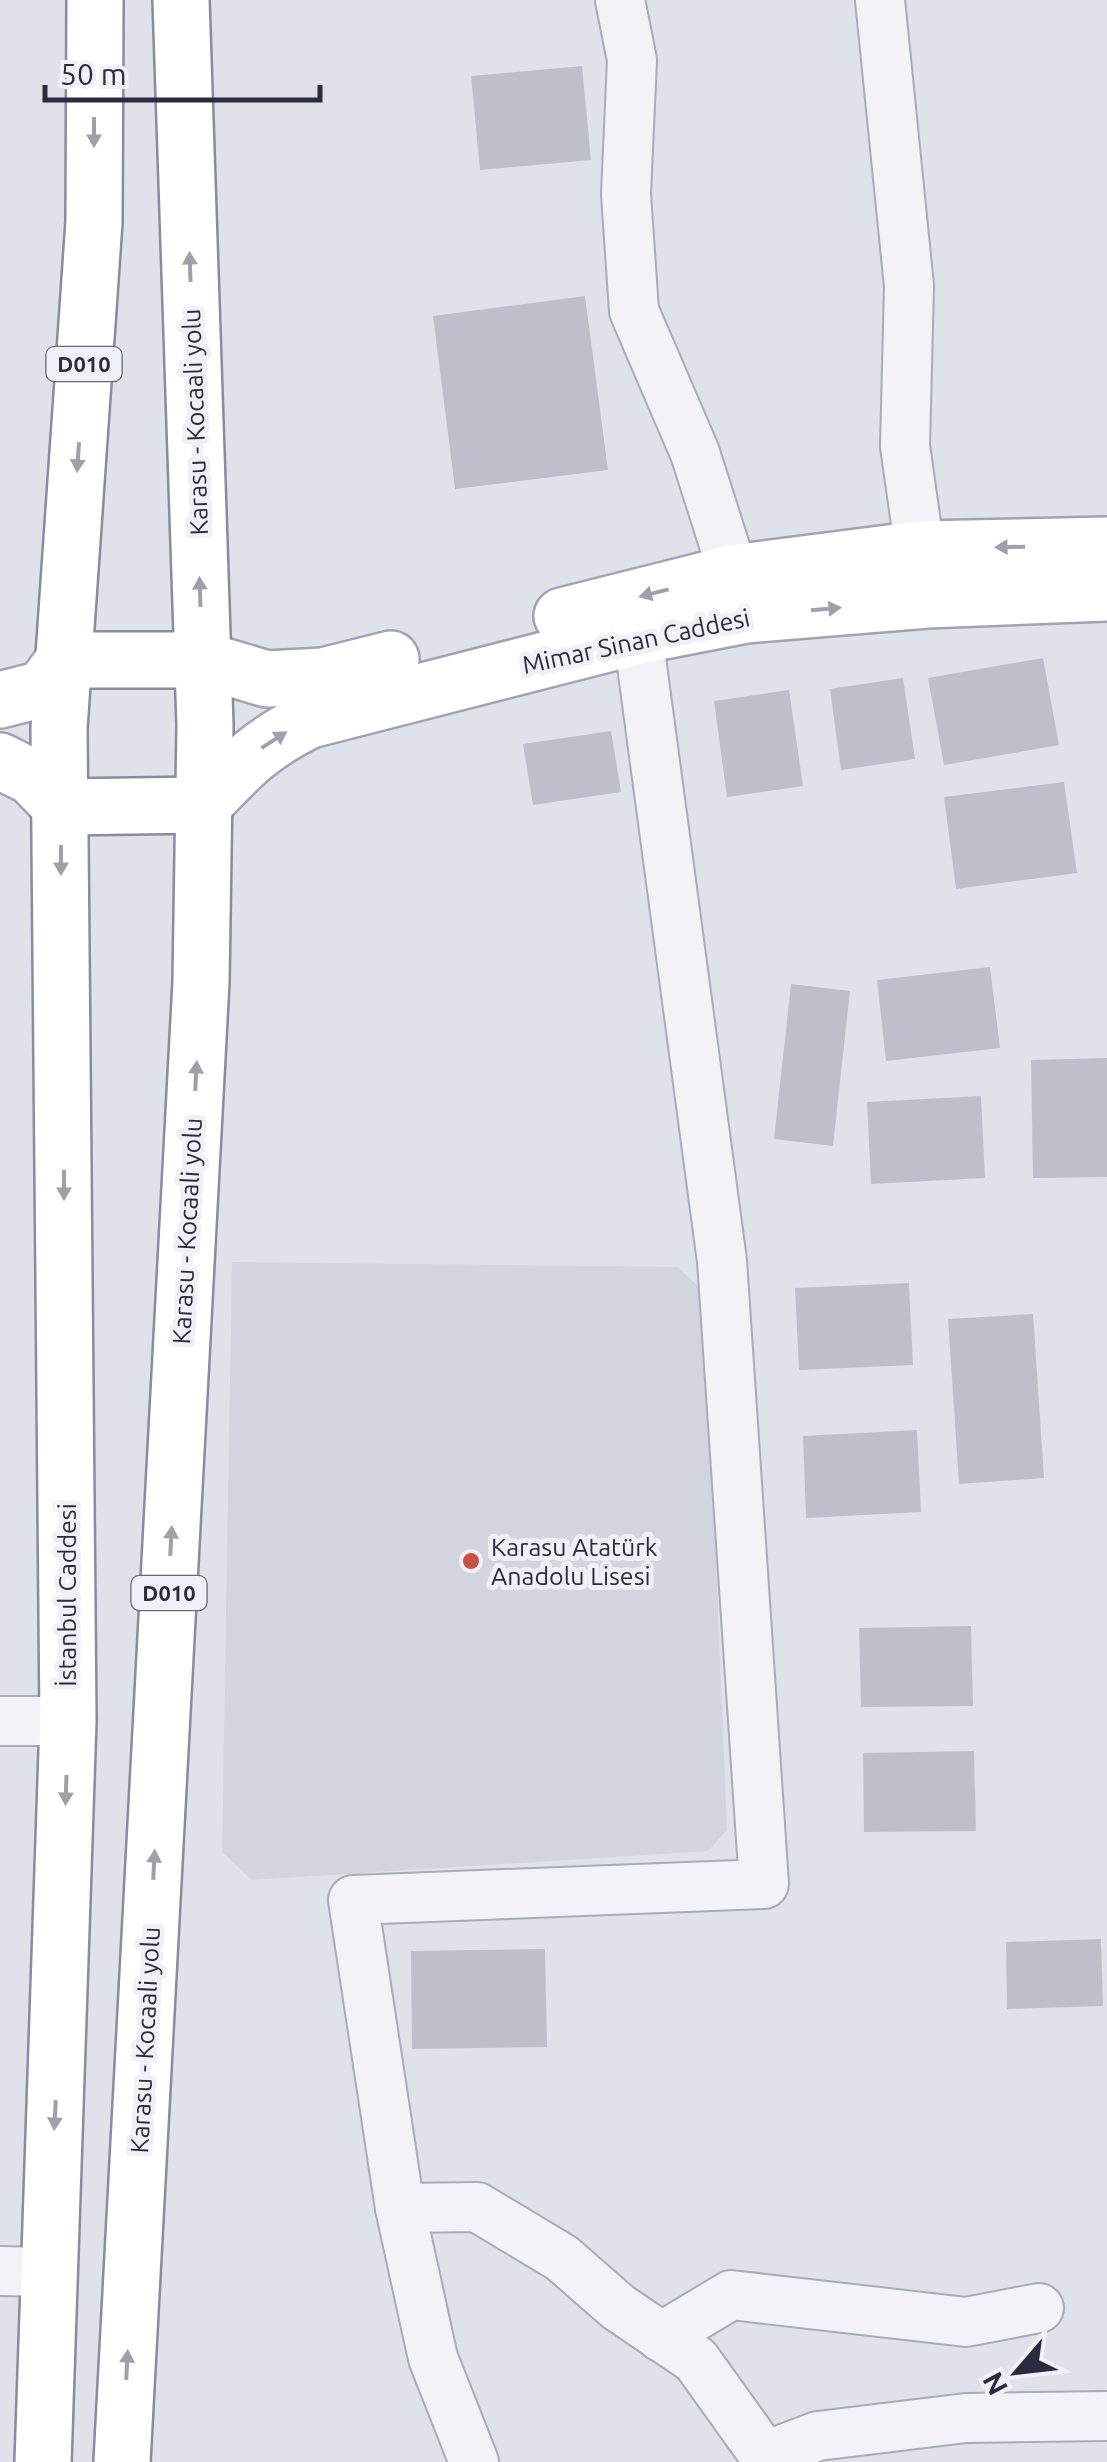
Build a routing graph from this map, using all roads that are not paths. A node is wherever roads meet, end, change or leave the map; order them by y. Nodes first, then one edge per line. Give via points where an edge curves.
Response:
1 (95, 0) edge
2 (182, 0) edge
3 (620, 0) edge
4 (880, 0) edge
5 (1107, 545) edge
6 (923, 574) junction
7 (1107, 592) edge
8 (740, 594) junction
9 (638, 636) junction
10 (64, 660) junction
11 (202, 660) junction
12 (0, 700) edge
13 (0, 760) edge
14 (203, 806) junction
15 (60, 807) junction
16 (68, 1720) junction
17 (0, 1721) edge
18 (400, 2208) junction
19 (24, 2272) edge
20 (1039, 2308) dead end
21 (661, 2337) junction
22 (1107, 2416) edge
23 (766, 2460) edge
24 (44, 2462) edge
25 (122, 2462) edge
26 (474, 2462) edge

1 -> 10 main road, D010 via 94,222
11 -> 2 main road, Karasu - Kocaali yolu / D010
3 - 8 street via 632,60 626,194 634,311 695,453
4 - 6 street via 909,286 905,446
5 -> 6 main road, Mimar Sinan Caddesi
6 - 7 main road, Mimar Sinan Caddesi
6 - 8 main road, Mimar Sinan Caddesi
8 - 9 main road, Mimar Sinan Caddesi
8 -> 11 main road, Mimar Sinan Caddesi via 323,676 267,679
14 -> 9 main road, Mimar Sinan Caddesi via 273,738 310,720
9 - 18 street via 722,1260 764,1884 352,1900
10 - 11 main road, Mimar Sinan Caddesi
10 - 12 main road via 43,689
10 - 15 main road, İstanbul Caddesi / D010
11 - 14 main road, Karasu - Kocaali yolu / D010
13 - 15 main road via 32,777
14 - 15 main road
25 -> 14 main road, Karasu - Kocaali yolu / D010 via 201,982
15 -> 16 main road, İstanbul Caddesi / D010
16 - 17 street
16 -> 19 main road, İstanbul Caddesi / D010 via 60,2020
18 - 21 street via 478,2208 562,2258
18 - 26 street via 434,2358
19 - 24 main road, İstanbul Caddesi / D010
20 - 21 street via 966,2322 730,2295
21 - 23 street via 696,2360
22 - 23 street via 966,2418 818,2436

